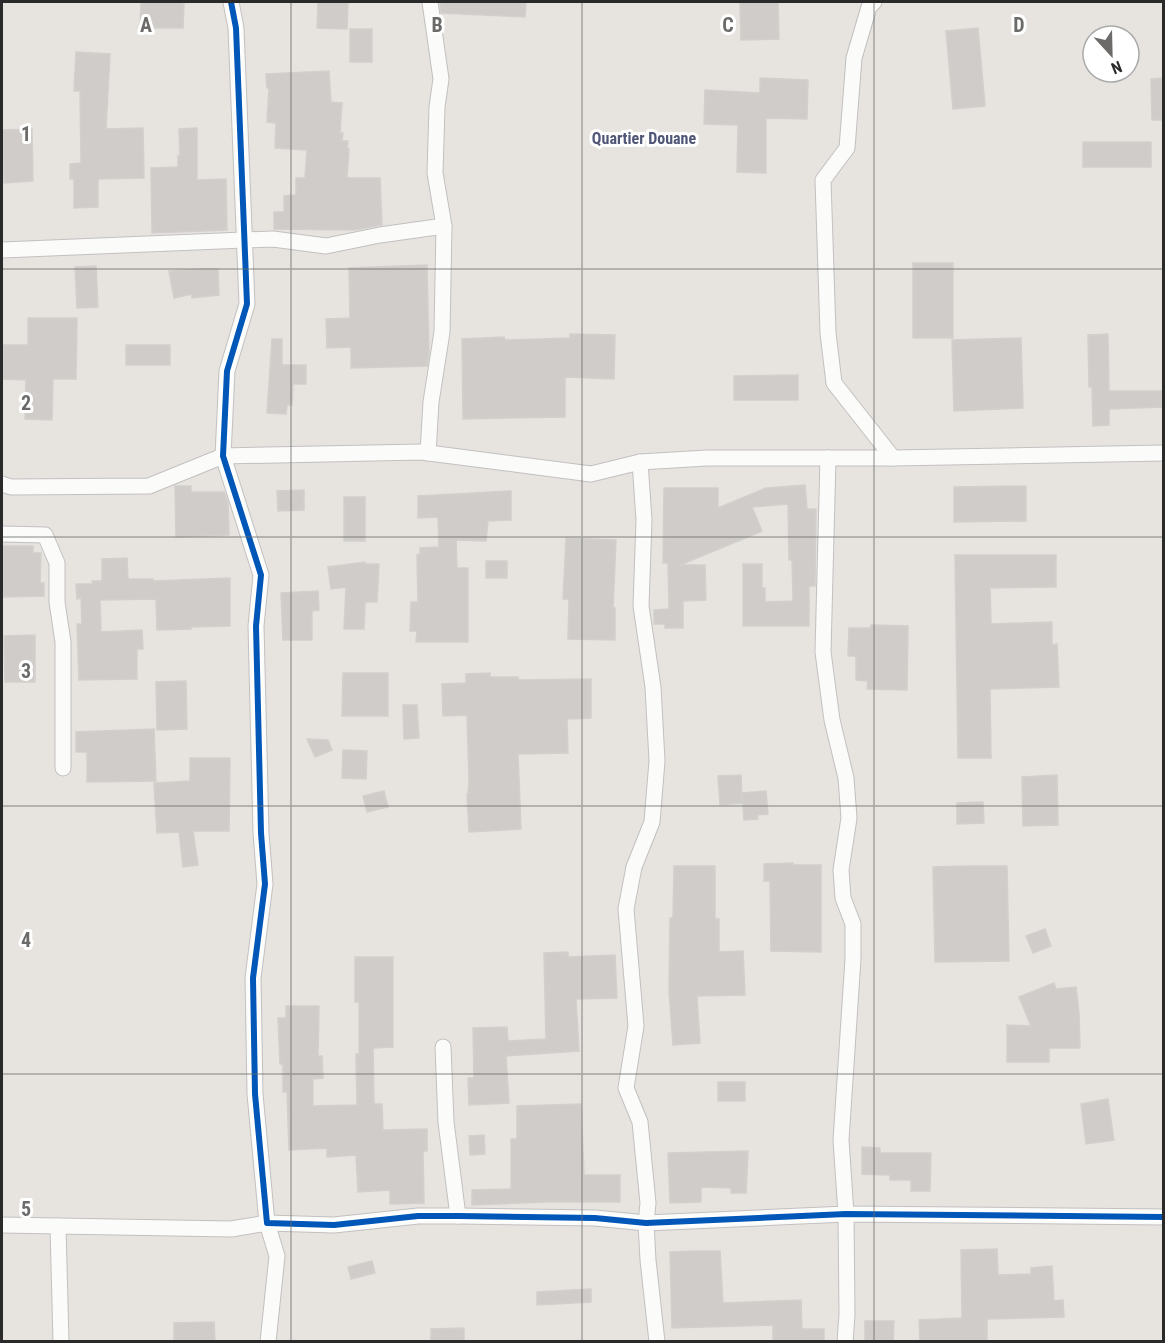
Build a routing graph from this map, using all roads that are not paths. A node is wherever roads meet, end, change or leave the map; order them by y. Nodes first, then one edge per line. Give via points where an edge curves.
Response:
1 (231, 2) edge
2 (430, 2) edge
3 (874, 2) edge
4 (444, 226) junction
5 (244, 240) junction
6 (2, 250) edge
7 (428, 453) junction
8 (1164, 453) edge
9 (223, 456) junction
10 (828, 458) junction
11 (893, 458) junction
12 (640, 462) junction
13 (2, 484) edge
14 (2, 534) edge
15 (63, 768) dead end
16 (443, 1047) dead end
17 (846, 1214) junction
18 (458, 1216) junction
19 (1164, 1217) edge
20 (267, 1223) junction
21 (646, 1223) junction
22 (2, 1225) edge
23 (58, 1226) junction
24 (61, 1341) edge
25 (268, 1341) edge
26 (657, 1341) edge
27 (845, 1341) edge

1 - 5 street via 236,28
2 - 4 street via 441,79 435,173
3 - 11 street via 869,7 854,58 848,148 823,180 827,321 834,382
4 - 5 street via 326,246 273,239
4 - 7 street via 442,332
5 - 6 street
5 - 9 street via 246,304 227,371
7 - 9 street
7 - 12 street via 591,474
8 - 11 street
9 - 13 street via 149,486
9 - 20 street via 261,575 256,638 265,884 253,978 255,1094
10 - 11 street
10 - 12 street
10 - 17 street via 823,652 832,720 846,778 849,818 841,870 843,898 853,924 841,1140
12 - 21 street via 644,520 641,606 653,687 657,761 652,822 634,867 626,909 636,1026 626,1088 640,1122 648,1203
14 - 15 street via 45,535 57,563 63,642
16 - 18 street via 446,1122
17 - 19 street
17 - 21 street
17 - 27 street
18 - 20 street via 334,1225
18 - 21 street via 595,1218
20 - 23 street via 231,1228
20 - 25 street via 276,1256
21 - 26 street
22 - 23 street
23 - 24 street

